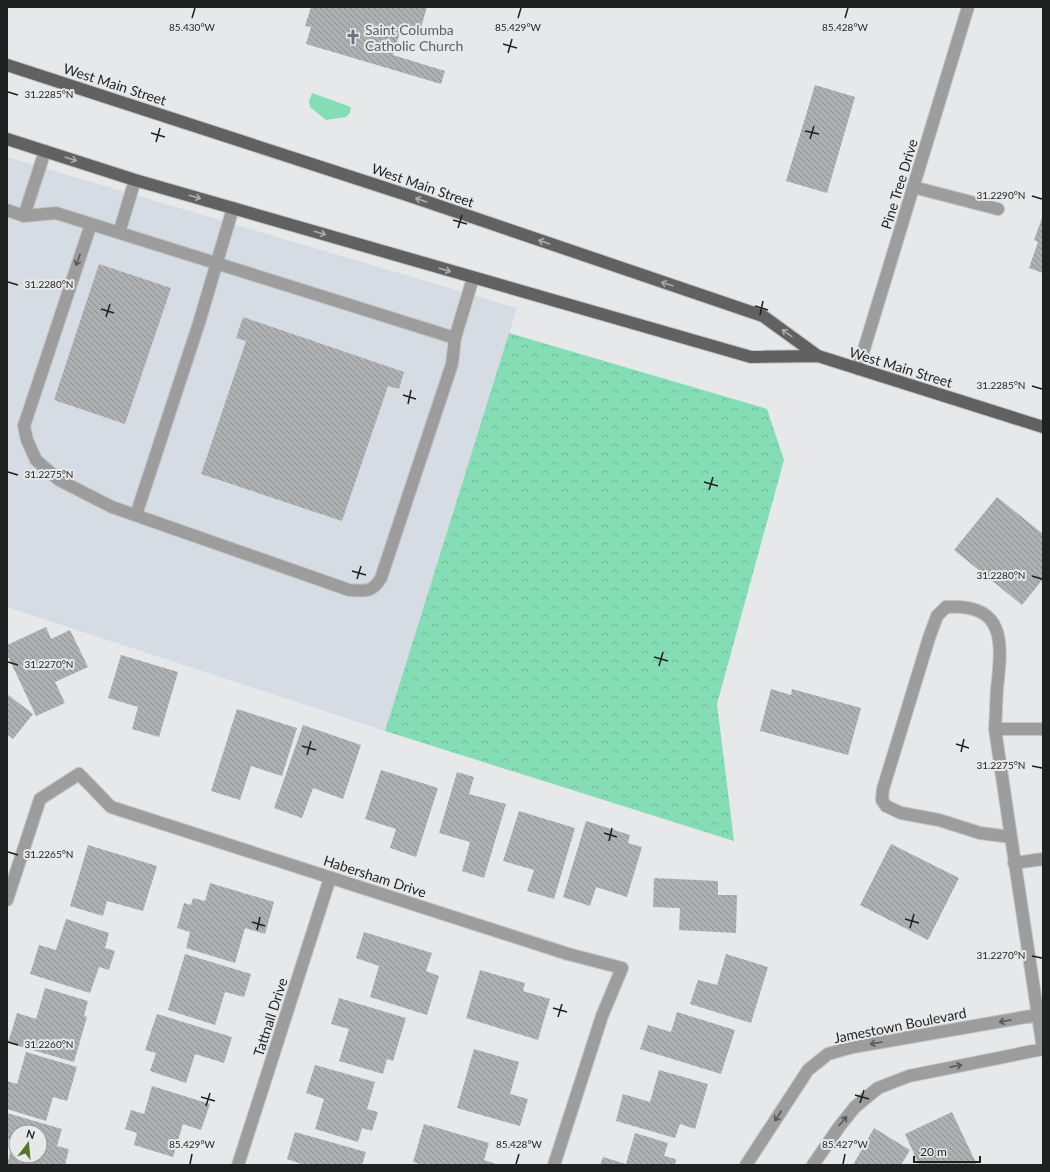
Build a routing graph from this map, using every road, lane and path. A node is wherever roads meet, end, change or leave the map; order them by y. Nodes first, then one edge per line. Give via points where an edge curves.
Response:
1 (968, 7) edge
2 (7, 65) edge
3 (7, 138) edge
4 (45, 151) junction
5 (134, 180) junction
6 (914, 187) junction
7 (233, 208) junction
8 (998, 209) dead end
9 (7, 210) edge
10 (24, 216) junction
11 (91, 224) junction
12 (119, 233) junction
13 (216, 263) junction
14 (473, 278) junction
15 (455, 338) junction
16 (818, 356) junction
17 (858, 369) junction
18 (1043, 427) edge
19 (136, 515) junction
20 (995, 729) junction
21 (1043, 730) edge
22 (1011, 837) junction
23 (1043, 859) edge
24 (1014, 863) junction
25 (330, 878) junction
26 (7, 900) edge
27 (1040, 1014) edge
28 (1043, 1049) edge
29 (238, 1165) edge
30 (554, 1165) edge
31 (746, 1165) edge
32 (813, 1165) edge

1 - 6 street, Pine Tree Drive
16 -> 2 main road, West Main Street via 763,316 407,195
3 - 4 main road, West Main Street
4 -> 5 main road, West Main Street
4 - 10 street
5 -> 7 main road, West Main Street
5 - 12 street
6 - 8 street
6 - 17 street, Pine Tree Drive
7 - 13 street
7 -> 14 main road, West Main Street
9 - 10 street
10 - 11 street via 56,213
11 - 12 street
11 -> 19 street via 24,426 36,460 59,480 112,507
12 - 13 street
13 - 15 street
13 - 19 street
14 - 15 street
14 - 16 main road, West Main Street via 751,357
15 - 19 street via 452,364 384,570 376,587 366,591 349,590
16 - 17 main road, West Main Street
17 - 18 main road, West Main Street
20 - 21 street
20 - 22 street
20 - 22 street via 1001,642 996,626 985,615 970,608 946,607 937,616 929,638 883,789 882,800 886,806 900,813 939,820 980,833
22 - 24 street
23 - 24 street
24 - 27 street
25 - 26 street, Habersham Drive via 111,807 79,774 40,799
25 - 29 street, Tattnall Drive
25 - 30 street, Habersham Drive via 568,954 622,968 602,1016
27 - 28 street
27 -> 31 street, Jamestown Boulevard via 853,1047 828,1054 808,1070
32 -> 28 street via 855,1107 878,1088 909,1076

